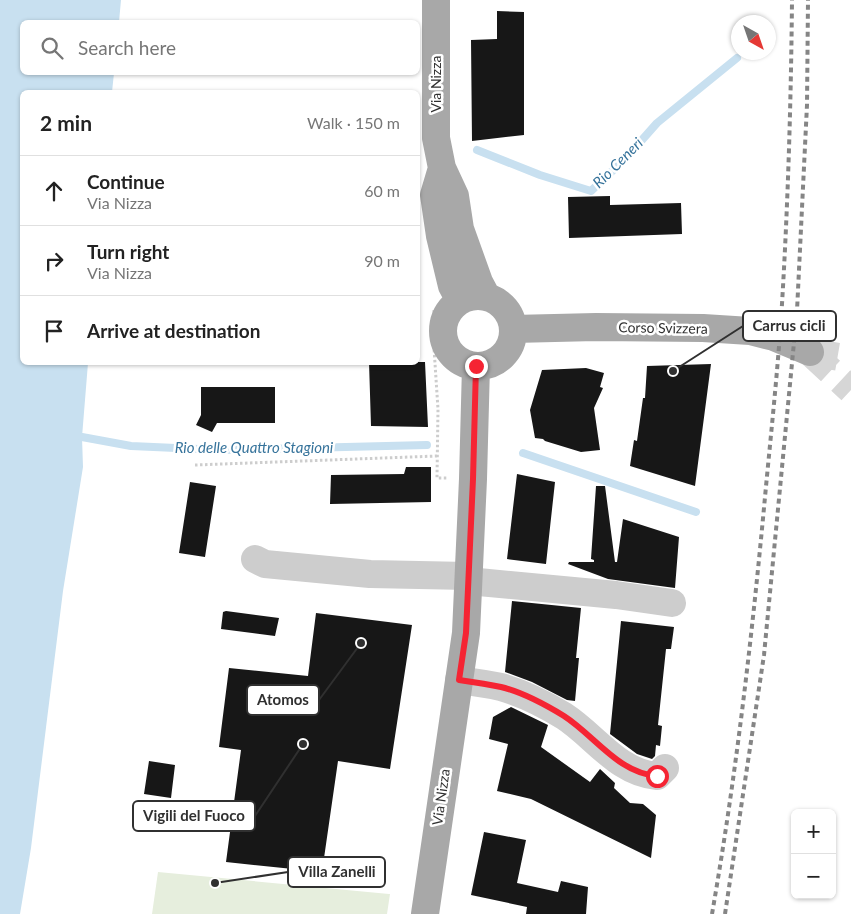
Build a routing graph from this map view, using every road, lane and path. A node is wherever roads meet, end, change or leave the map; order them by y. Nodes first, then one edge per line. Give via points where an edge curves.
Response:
1 (436, 0) edge
2 (442, 168) junction
3 (487, 297) junction
4 (447, 303) junction
5 (513, 329) junction
6 (810, 352) dead end
7 (476, 366) junction
8 (437, 456) junction
9 (195, 465) dead end
10 (437, 478) dead end
11 (255, 559) dead end
12 (468, 578) junction
13 (672, 603) dead end
14 (459, 680) junction
15 (665, 768) dead end
16 (426, 914) edge

1 - 2 main road, Via Nizza via 436,138
2 - 3 main road via 455,196 460,230
2 - 4 main road via 434,196 452,286
3 - 4 main road
3 - 5 main road via 505,309
4 - 7 main road via 451,308 443,328 448,350 455,358
4 - 8 path via 433,334 438,409
5 - 6 main road, Corso Svizzera via 625,327 750,331
5 - 7 main road via 512,341 498,359
7 - 12 main road, Via Nizza
8 - 9 path
8 - 10 path
11 - 12 street via 266,564 370,574
12 - 13 street
12 - 14 main road, Via Nizza via 466,633
14 - 15 street via 502,687 565,716 611,755 643,775 657,776
14 - 16 main road, Via Nizza

